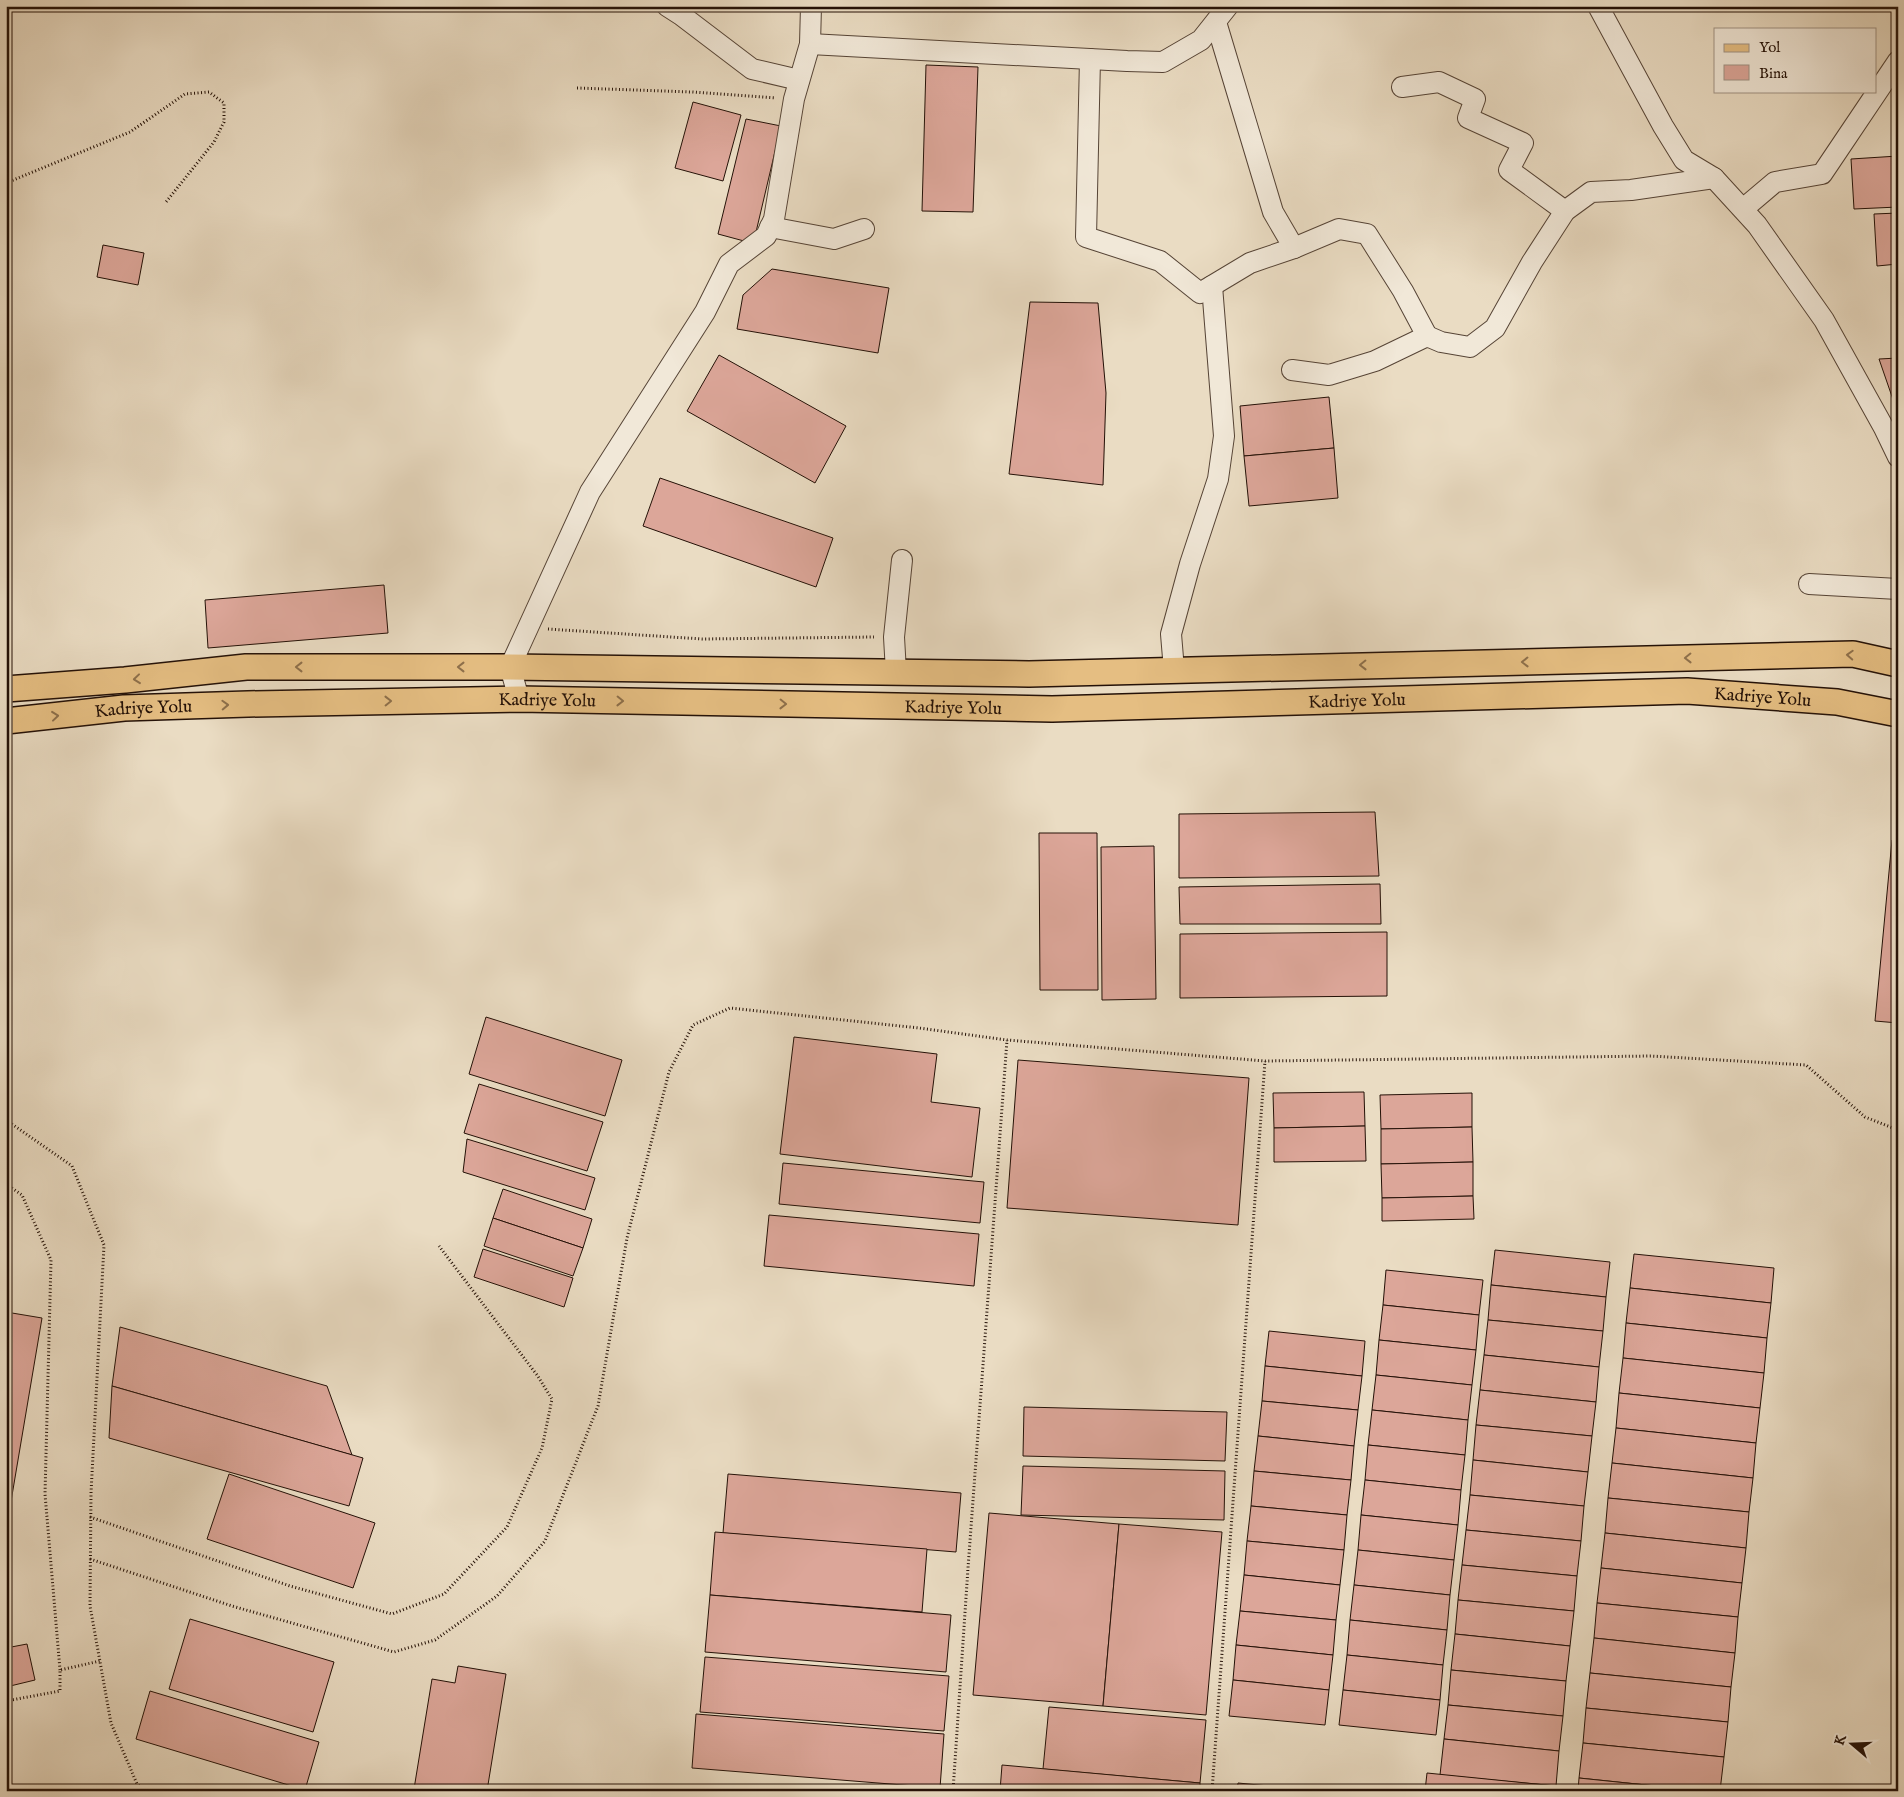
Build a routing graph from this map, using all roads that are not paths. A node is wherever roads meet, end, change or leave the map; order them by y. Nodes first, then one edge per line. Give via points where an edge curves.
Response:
1 (667, 6) edge
2 (811, 6) edge
3 (1228, 6) edge
4 (1598, 6) edge
5 (1216, 22) junction
6 (810, 44) junction
7 (1090, 59) junction
8 (1898, 61) edge
9 (799, 80) junction
10 (1402, 87) dead end
11 (1714, 178) junction
12 (1743, 209) junction
13 (1565, 211) junction
14 (770, 227) junction
15 (864, 229) dead end
16 (1294, 248) junction
17 (1212, 286) junction
18 (1427, 336) junction
19 (1292, 370) dead end
20 (1898, 457) edge
21 (902, 560) dead end
22 (1810, 584) dead end
23 (1898, 589) edge
24 (1898, 664) edge
25 (510, 667) junction
26 (1174, 670) junction
27 (896, 672) junction
28 (6, 689) edge
29 (519, 699) junction
30 (1898, 714) edge
31 (6, 721) edge

1 - 9 street via 752,69
2 - 6 street
3 - 5 street
4 - 11 street via 1684,160
5 - 7 street via 1201,40 1163,62
5 - 16 street via 1273,212
6 - 7 street
6 - 9 street
7 - 17 street via 1086,237 1160,261 1200,293
8 - 12 street via 1822,174 1774,182
9 - 14 street
10 - 13 street via 1440,82 1475,99 1468,118 1523,143 1508,170
11 - 12 street
11 - 13 street via 1631,190 1591,192
12 - 20 street via 1758,225 1824,320
13 - 18 street via 1495,328 1470,347
14 - 15 street via 834,240
14 - 25 street via 766,236 729,264 705,312 590,492
16 - 17 street via 1250,263
16 - 18 street via 1339,229 1367,234
17 - 26 street via 1224,436 1218,479 1171,634
18 - 19 street via 1375,361 1330,375
21 - 27 street via 894,637
22 - 23 street
24 -> 26 main road, Kadriye Yolu via 1853,654
25 - 27 main road, Kadriye Yolu
25 -> 28 main road, Kadriye Yolu via 246,667
25 - 29 street
26 - 27 main road, Kadriye Yolu via 1029,674
29 -> 30 main road, Kadriye Yolu via 1052,709 1687,691 1837,702
31 -> 29 main road, Kadriye Yolu via 124,708

